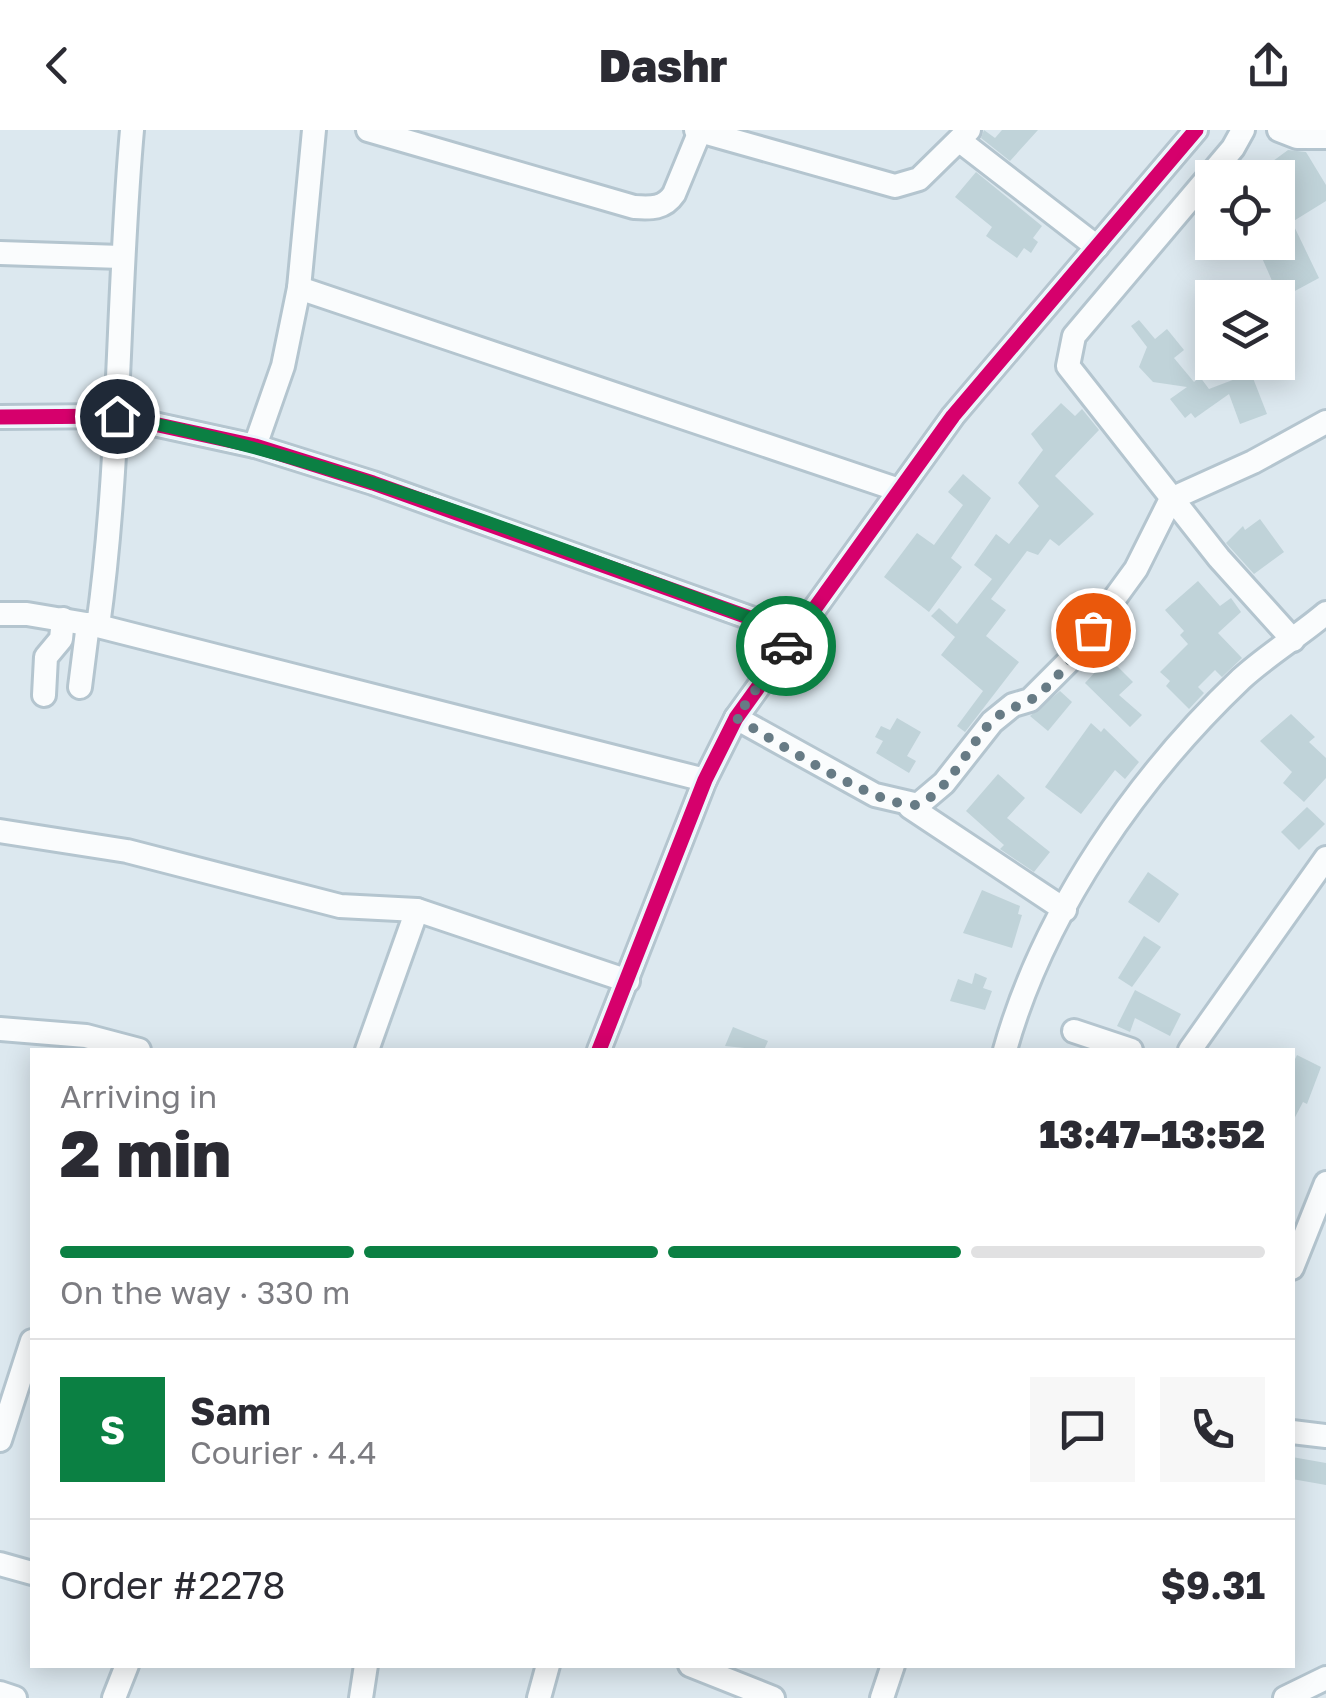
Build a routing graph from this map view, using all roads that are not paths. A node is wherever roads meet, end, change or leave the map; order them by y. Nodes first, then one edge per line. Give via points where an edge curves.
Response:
1 (132, 130) edge
2 (314, 130) edge
3 (368, 130) edge
4 (1196, 130) edge
5 (1243, 130) edge
6 (1279, 130) edge
7 (698, 131) edge
8 (964, 136) edge
9 (1326, 137) edge
10 (1096, 247) junction
11 (0, 253) edge
12 (120, 257) junction
13 (300, 288) junction
14 (117, 416) junction
15 (0, 417) edge
16 (1326, 422) edge
17 (255, 446) junction
18 (900, 490) junction
19 (1172, 499) junction
20 (1326, 613) edge
21 (0, 614) edge
22 (63, 618) junction
23 (93, 624) junction
24 (795, 634) junction
25 (1293, 640) junction
26 (80, 688) dead end
27 (44, 695) dead end
28 (736, 718) junction
29 (706, 780) junction
30 (910, 807) junction
31 (0, 831) edge
32 (1326, 858) edge
33 (417, 910) junction
34 (1066, 910) junction
35 (628, 982) junction
36 (0, 1029) edge
37 (1074, 1031) dead end
38 (115, 1046) edge
39 (368, 1048) edge
40 (600, 1048) edge
41 (1006, 1048) edge
42 (1125, 1048) edge
43 (1191, 1048) edge
44 (1326, 1183) edge
45 (1295, 1260) edge
46 (30, 1348) edge
47 (0, 1364) edge
48 (24, 1370) junction
49 (1295, 1432) edge
50 (1326, 1436) edge
51 (0, 1440) edge
52 (0, 1564) edge
53 (30, 1572) edge
54 (127, 1668) edge
55 (366, 1668) edge
56 (547, 1668) edge
57 (698, 1668) edge
58 (891, 1668) edge
59 (1326, 1678) edge
60 (0, 1692) edge
61 (15, 1698) edge
62 (114, 1698) edge
63 (361, 1698) edge
64 (539, 1698) edge
65 (773, 1698) edge
66 (882, 1698) edge
67 (1284, 1698) edge

1 - 12 street
2 - 13 street
3 - 7 street via 655,208 674,194
4 - 10 street
5 - 19 street via 1068,348 1070,374
6 - 9 street
7 - 8 street via 895,186 918,178
8 - 10 street
10 - 18 street via 953,416
11 - 12 street
12 - 14 street
13 - 17 street via 284,366
13 - 18 street
14 - 15 street
14 - 17 street
14 - 23 street via 112,522
16 - 19 street
17 - 24 street
18 - 24 street
19 - 25 street
19 - 30 street via 1136,569 1069,661 1030,700 992,722 944,782
20 - 25 street
21 - 22 street
22 - 23 street
22 - 27 street via 61,639 46,657
23 - 26 street
23 - 29 street
24 - 28 street
25 - 34 street via 1245,676 1158,767
28 - 29 street
28 - 30 street via 875,795
29 - 35 street
30 - 34 street
31 - 33 street via 127,851 340,906
32 - 43 street
33 - 35 street
33 - 39 street
34 - 41 street via 1022,998
35 - 40 street
36 - 38 street via 86,1036
37 - 42 street
44 - 45 street
46 - 48 street
47 - 48 street
48 - 51 street
49 - 50 street
52 - 53 street
54 - 62 street
55 - 63 street
56 - 64 street
57 - 65 street
58 - 66 street
59 - 67 street
60 - 61 street

